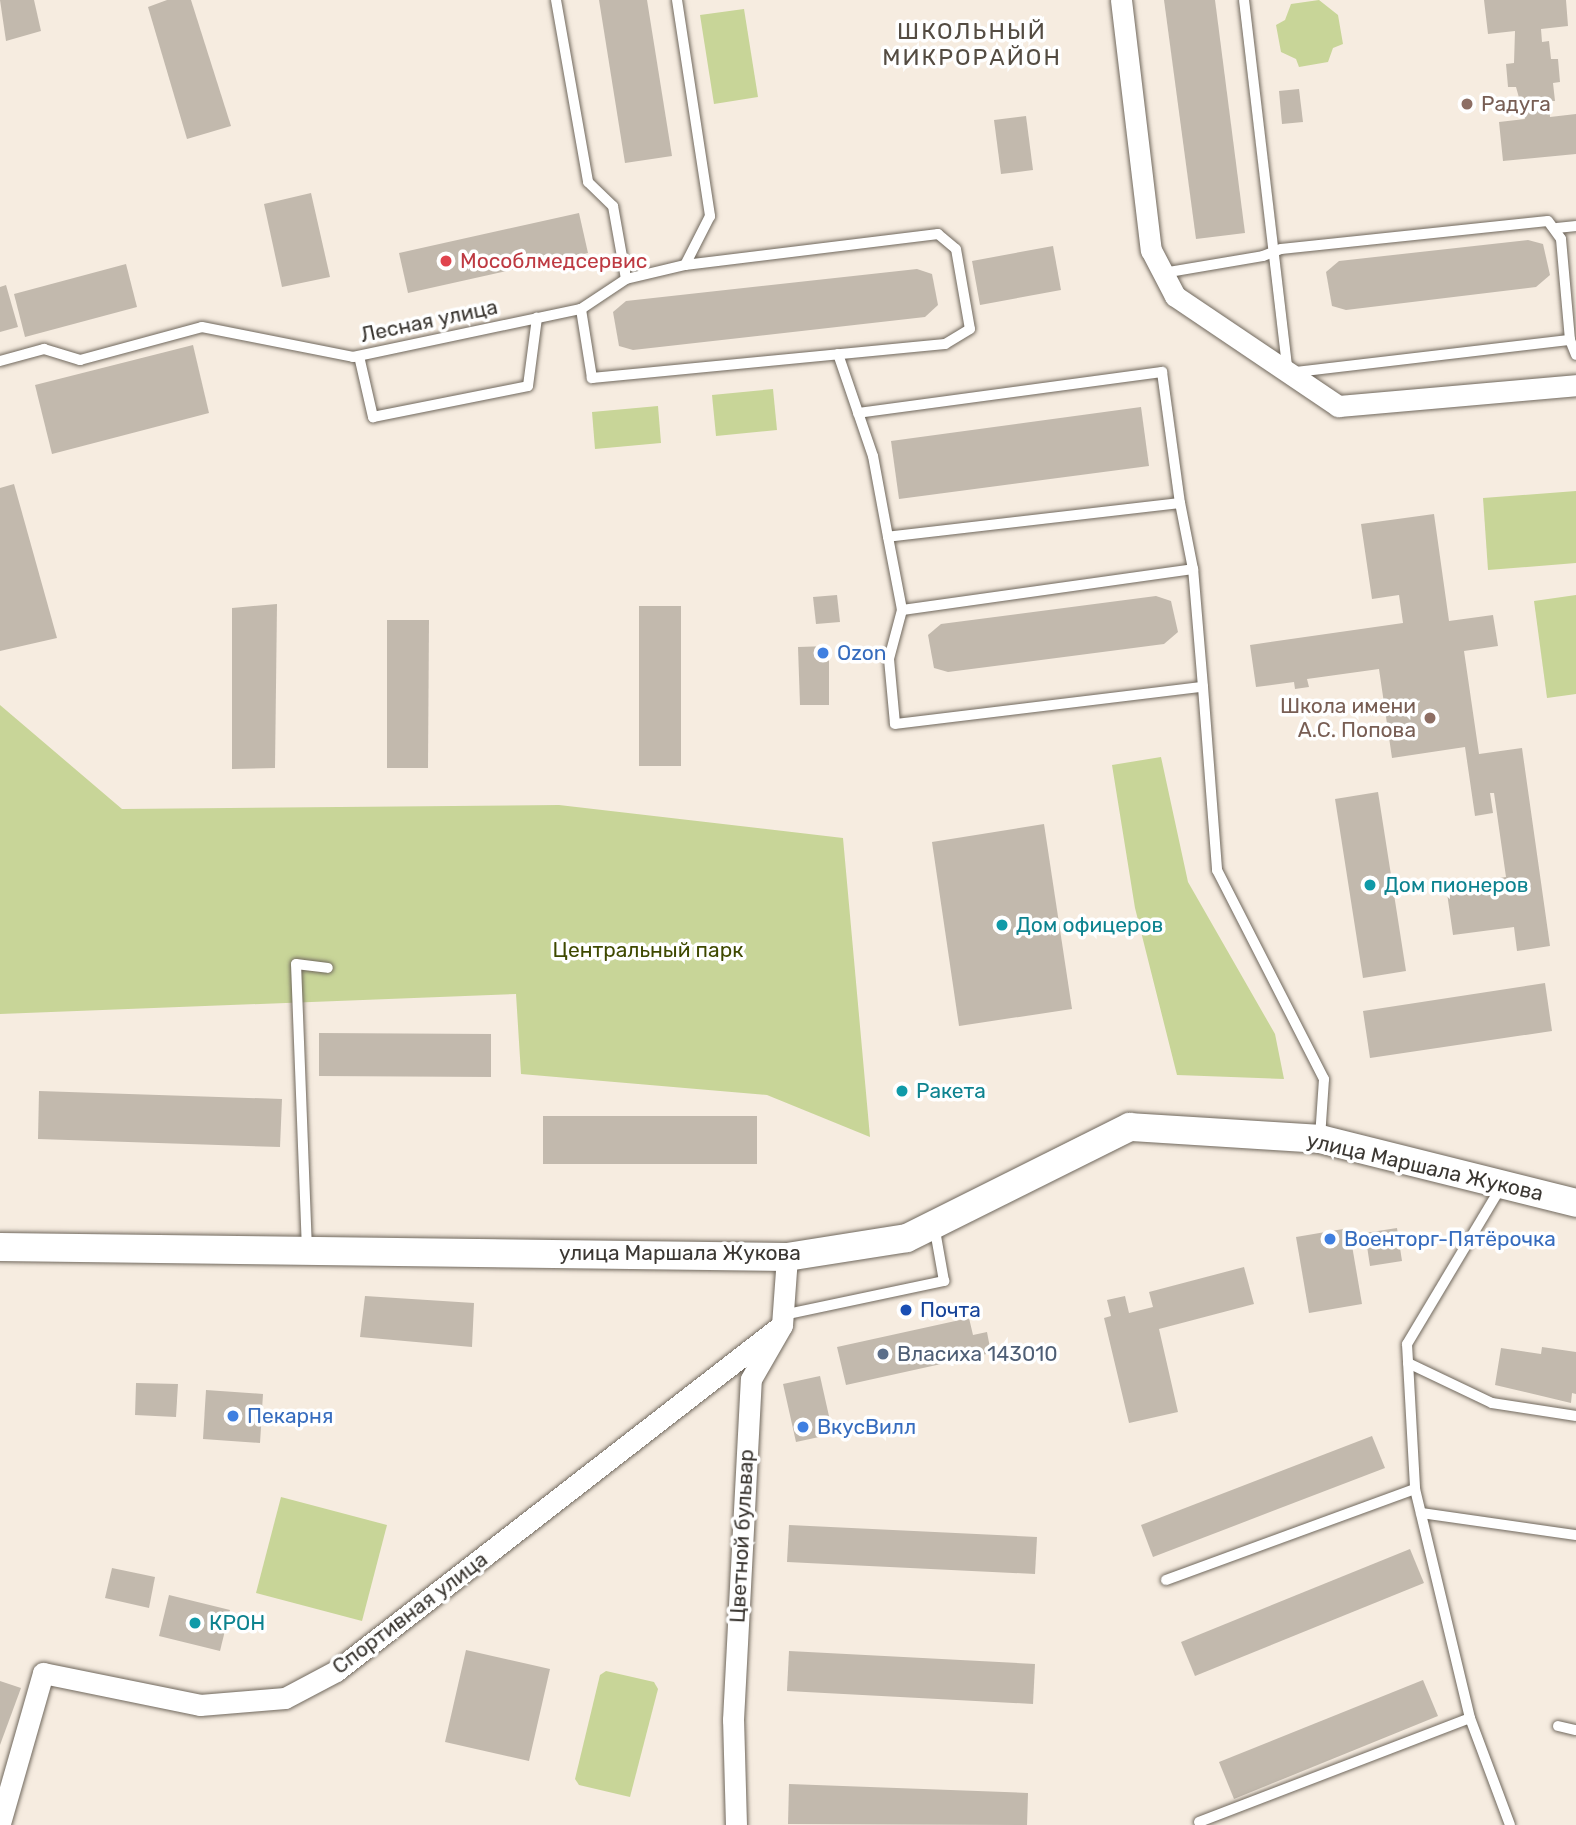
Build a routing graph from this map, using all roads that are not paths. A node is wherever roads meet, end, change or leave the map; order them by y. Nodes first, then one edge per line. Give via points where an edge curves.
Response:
1 (556, 0) edge
2 (677, 0) edge
3 (1121, 0) edge
4 (1244, 0) edge
5 (1576, 226) edge
6 (1557, 228) junction
7 (1274, 252) junction
8 (685, 265) junction
9 (1163, 273) junction
10 (626, 279) junction
11 (581, 309) junction
12 (537, 318) junction
13 (1570, 340) junction
14 (838, 354) junction
15 (359, 355) junction
16 (1576, 355) edge
17 (0, 361) edge
18 (1288, 373) junction
19 (1576, 385) edge
20 (858, 413) junction
21 (1180, 503) junction
22 (888, 537) junction
23 (1192, 569) junction
24 (902, 610) junction
25 (1203, 687) junction
26 (328, 968) dead end
27 (1320, 1139) junction
28 (1503, 1184) junction
29 (1576, 1203) edge
30 (934, 1225) junction
31 (0, 1247) edge
32 (307, 1251) junction
33 (787, 1256) junction
34 (782, 1320) junction
35 (1408, 1363) junction
36 (1576, 1416) edge
37 (1415, 1489) junction
38 (1421, 1513) junction
39 (1576, 1535) edge
40 (1166, 1580) dead end
41 (1470, 1718) junction
42 (1558, 1726) dead end
43 (1576, 1730) edge
44 (1199, 1822) dead end
45 (0, 1823) edge
46 (736, 1825) edge
47 (1510, 1825) edge

1 - 10 lane via 588,182 613,206
2 - 8 lane via 710,216
3 - 9 street via 1151,250
4 - 7 lane
5 - 6 lane
6 - 7 lane via 1536,220
6 - 13 lane
7 - 9 lane
7 - 18 lane
8 - 10 lane
8 - 14 lane via 938,234 957,248 970,329 945,344
9 - 18 street via 1175,296
10 - 11 lane
11 - 12 lane, Лесная улица
11 - 14 lane via 592,378
12 - 15 lane, Лесная улица
12 - 15 lane via 528,386 373,417
13 - 16 lane
13 - 18 lane
14 - 20 lane
15 - 17 lane, Лесная улица via 202,327 80,360 44,349
18 - 19 street via 1338,406 1357,407
20 - 21 lane via 1162,372
20 - 22 lane via 873,456
21 - 22 lane
21 - 23 lane
22 - 24 lane
23 - 24 lane
23 - 25 lane
24 - 25 lane via 888,659 895,724
25 - 27 lane via 1217,870 1324,1079
26 - 32 lane via 296,964
27 - 28 street, улица Маршала Жукова
27 - 30 street, улица Маршала Жукова via 1130,1127
28 - 29 street, улица Маршала Жукова
28 - 35 lane via 1407,1344
30 - 33 street, улица Маршала Жукова via 907,1238
30 - 34 lane via 944,1281
31 - 32 street, улица Маршала Жукова
32 - 33 street, улица Маршала Жукова
33 - 34 street, Цветной бульвар
34 - 45 street, Спортивная улица via 336,1671 285,1698 200,1705 43,1673
34 - 46 street, Цветной бульвар via 751,1379 733,1720
35 - 36 lane via 1492,1403
35 - 37 lane
37 - 38 lane
37 - 40 lane
38 - 39 lane
38 - 41 lane
41 - 44 lane
41 - 47 lane
42 - 43 lane

